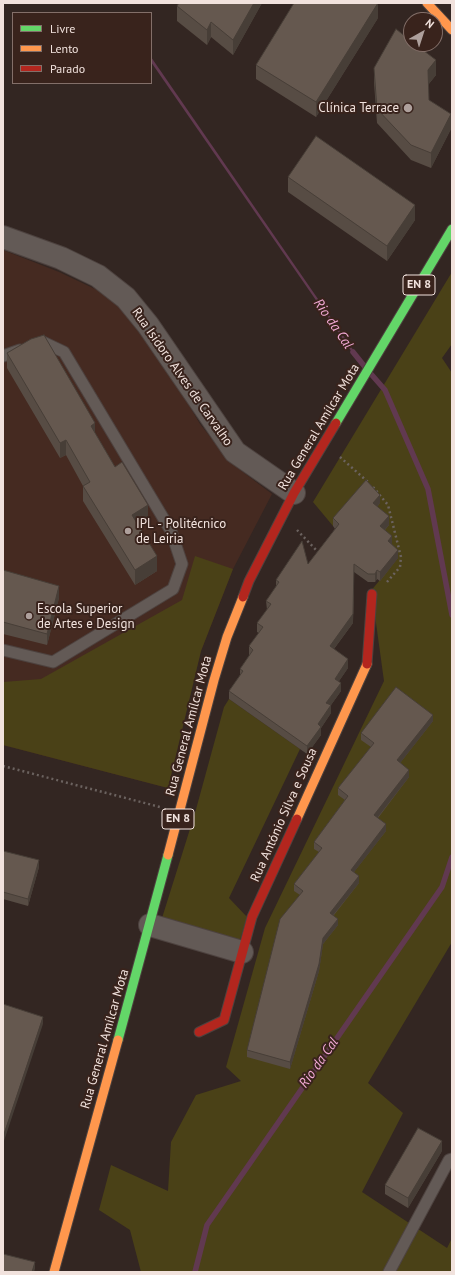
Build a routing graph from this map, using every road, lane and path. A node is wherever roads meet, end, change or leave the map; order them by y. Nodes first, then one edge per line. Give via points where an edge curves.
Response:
1 (427, 3) edge
2 (452, 30) edge
3 (452, 229) edge
4 (3, 237) edge
5 (3, 356) edge
6 (340, 457) dead end
7 (294, 493) junction
8 (297, 530) dead end
9 (322, 556) edge
10 (372, 594) joint
11 (3, 650) edge
12 (3, 766) edge
13 (180, 812) junction
14 (150, 925) junction
15 (242, 952) junction
16 (199, 1032) dead end
17 (452, 1159) edge
18 (54, 1272) edge
19 (389, 1272) edge

1 - 2 main road
3 - 7 main road, Rua General Amílcar Mota / EN 8
4 - 7 street, Rua Isidoro Alves de Carvalho via 61,258 98,276 126,298 148,325 234,452
5 - 11 lane via 43,342 64,352 171,531 182,564 173,589 53,662
6 - 10 path via 376,490 388,505 401,557 400,567 391,579
7 - 13 main road, Rua General Amílcar Mota / EN 8 via 249,581 228,637 214,680
8 - 9 path
10 - 15 main road, Rua António Silva e Sousa via 367,663 252,917
12 - 13 path
13 - 14 main road, Rua General Amílcar Mota / EN 8
14 - 15 street
14 - 18 main road, Rua General Amílcar Mota / EN 8
15 - 16 main road, Rua António Silva e Sousa via 224,1020
17 - 19 lane via 449,1160

